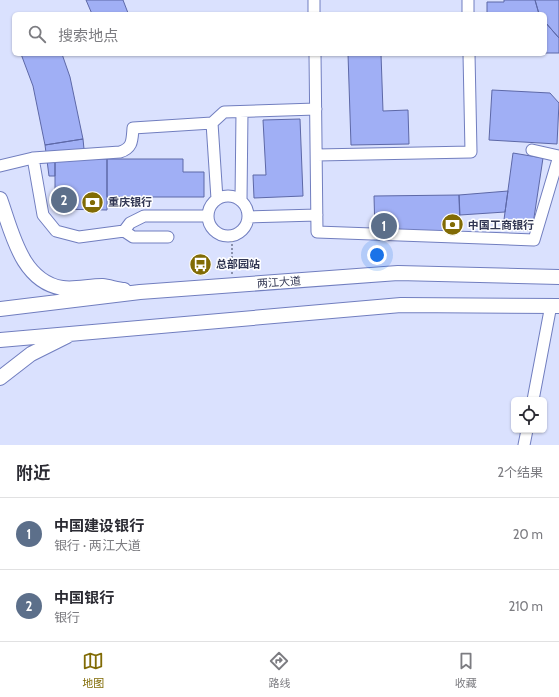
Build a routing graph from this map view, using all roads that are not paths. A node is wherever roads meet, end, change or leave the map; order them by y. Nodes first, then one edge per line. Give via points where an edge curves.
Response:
1 (314, 0) edge
2 (468, 0) edge
3 (314, 12) edge
4 (468, 12) edge
5 (315, 56) edge
6 (469, 56) edge
7 (316, 109) junction
8 (242, 112) junction
9 (212, 123) junction
10 (532, 150) dead end
11 (317, 155) junction
12 (558, 156) edge
13 (32, 158) junction
14 (0, 166) edge
15 (0, 199) edge
16 (217, 199) junction
17 (241, 200) junction
18 (317, 215) junction
19 (208, 216) junction
20 (248, 217) junction
21 (124, 231) junction
22 (168, 237) dead end
23 (558, 273) edge
24 (140, 292) junction
25 (555, 306) edge
26 (0, 309) edge
27 (76, 332) junction
28 (0, 340) edge
29 (0, 378) edge
30 (534, 397) edge
31 (526, 433) edge
32 (524, 445) edge

1 - 3 street
2 - 4 street
5 - 7 street
6 - 11 street via 471,152
7 - 8 street
7 - 11 street
8 - 9 street via 224,112
8 - 17 street
9 - 13 street via 133,128 132,144 127,150 120,152
9 - 16 street
10 - 12 street
11 - 18 street
12 - 18 street via 534,240 317,232
13 - 14 street
13 - 21 street via 43,215 56,231 79,237
15 - 24 main road via 20,256 28,268 51,285 63,288 102,286
16 - 17 street via 229,196
16 - 19 street via 212,204
17 - 20 street
18 - 20 street
19 - 20 street via 209,222 218,233 232,236 243,230
19 - 21 street via 144,216 130,223
21 - 22 street via 133,237
23 - 24 main road, 两江大道 via 398,273
24 - 26 main road, 两江大道
25 - 27 main road via 401,305
25 - 30 street
27 - 28 main road
27 - 29 main road via 31,354
31 - 32 street

